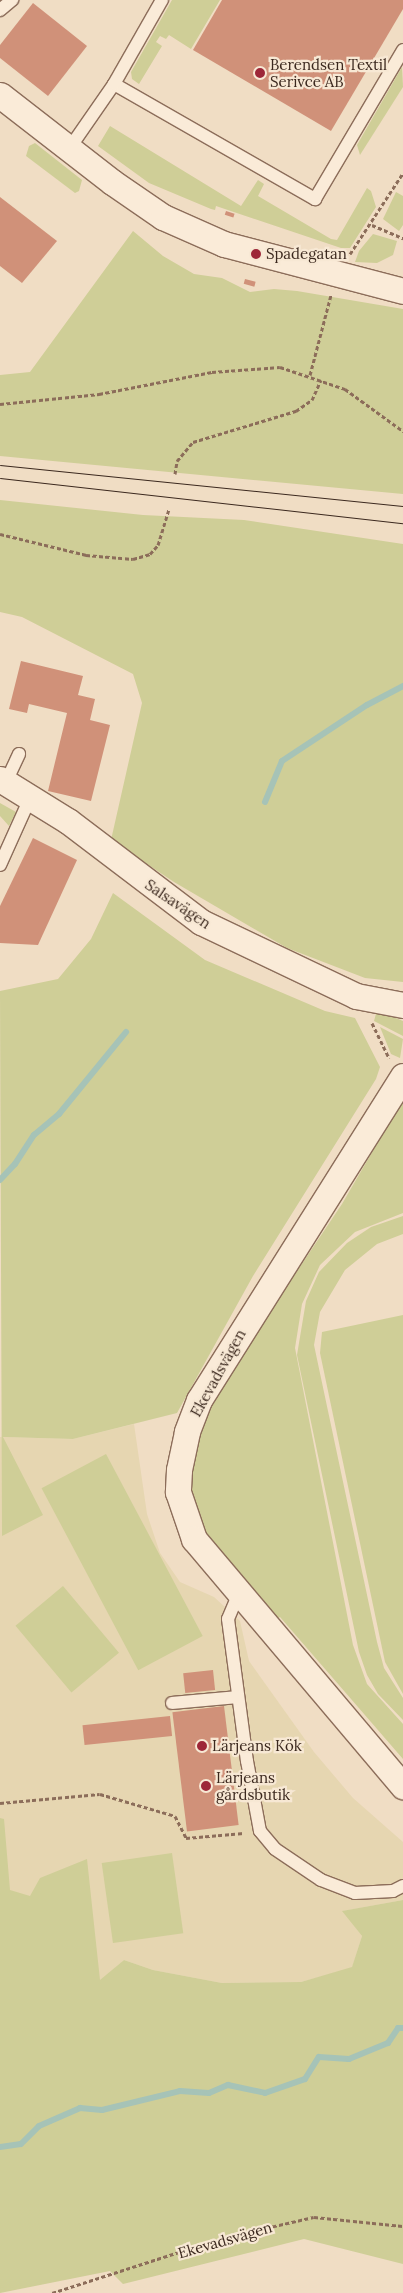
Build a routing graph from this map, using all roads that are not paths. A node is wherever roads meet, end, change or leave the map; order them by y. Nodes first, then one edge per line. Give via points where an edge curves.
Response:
1 (12, 0) edge
2 (162, 0) edge
3 (0, 10) edge
4 (403, 50) edge
5 (114, 84) junction
6 (0, 95) edge
7 (69, 149) junction
8 (401, 283) edge
9 (19, 754) dead end
10 (3, 781) edge
11 (31, 796) junction
12 (0, 865) edge
13 (403, 1005) edge
14 (403, 1076) edge
15 (239, 1594) junction
16 (238, 1697) junction
17 (172, 1703) dead end
18 (403, 1786) edge
19 (403, 1886) edge

1 - 3 lane
2 - 5 lane
4 - 5 lane via 316,199
5 - 7 lane
6 - 7 street
7 - 8 street via 163,217 199,234 300,266
9 - 10 lane
10 - 11 street, Salsavägen
11 - 12 lane
11 - 13 street, Salsavägen via 201,922 356,996
14 - 15 street, Ekevadsvägen via 229,1349 199,1400 186,1432 178,1492 184,1516 194,1539
15 - 16 lane via 228,1619
15 - 18 street, Ekevadsvägen
16 - 17 lane
16 - 19 lane via 260,1831 275,1849 321,1880 355,1893 393,1891

